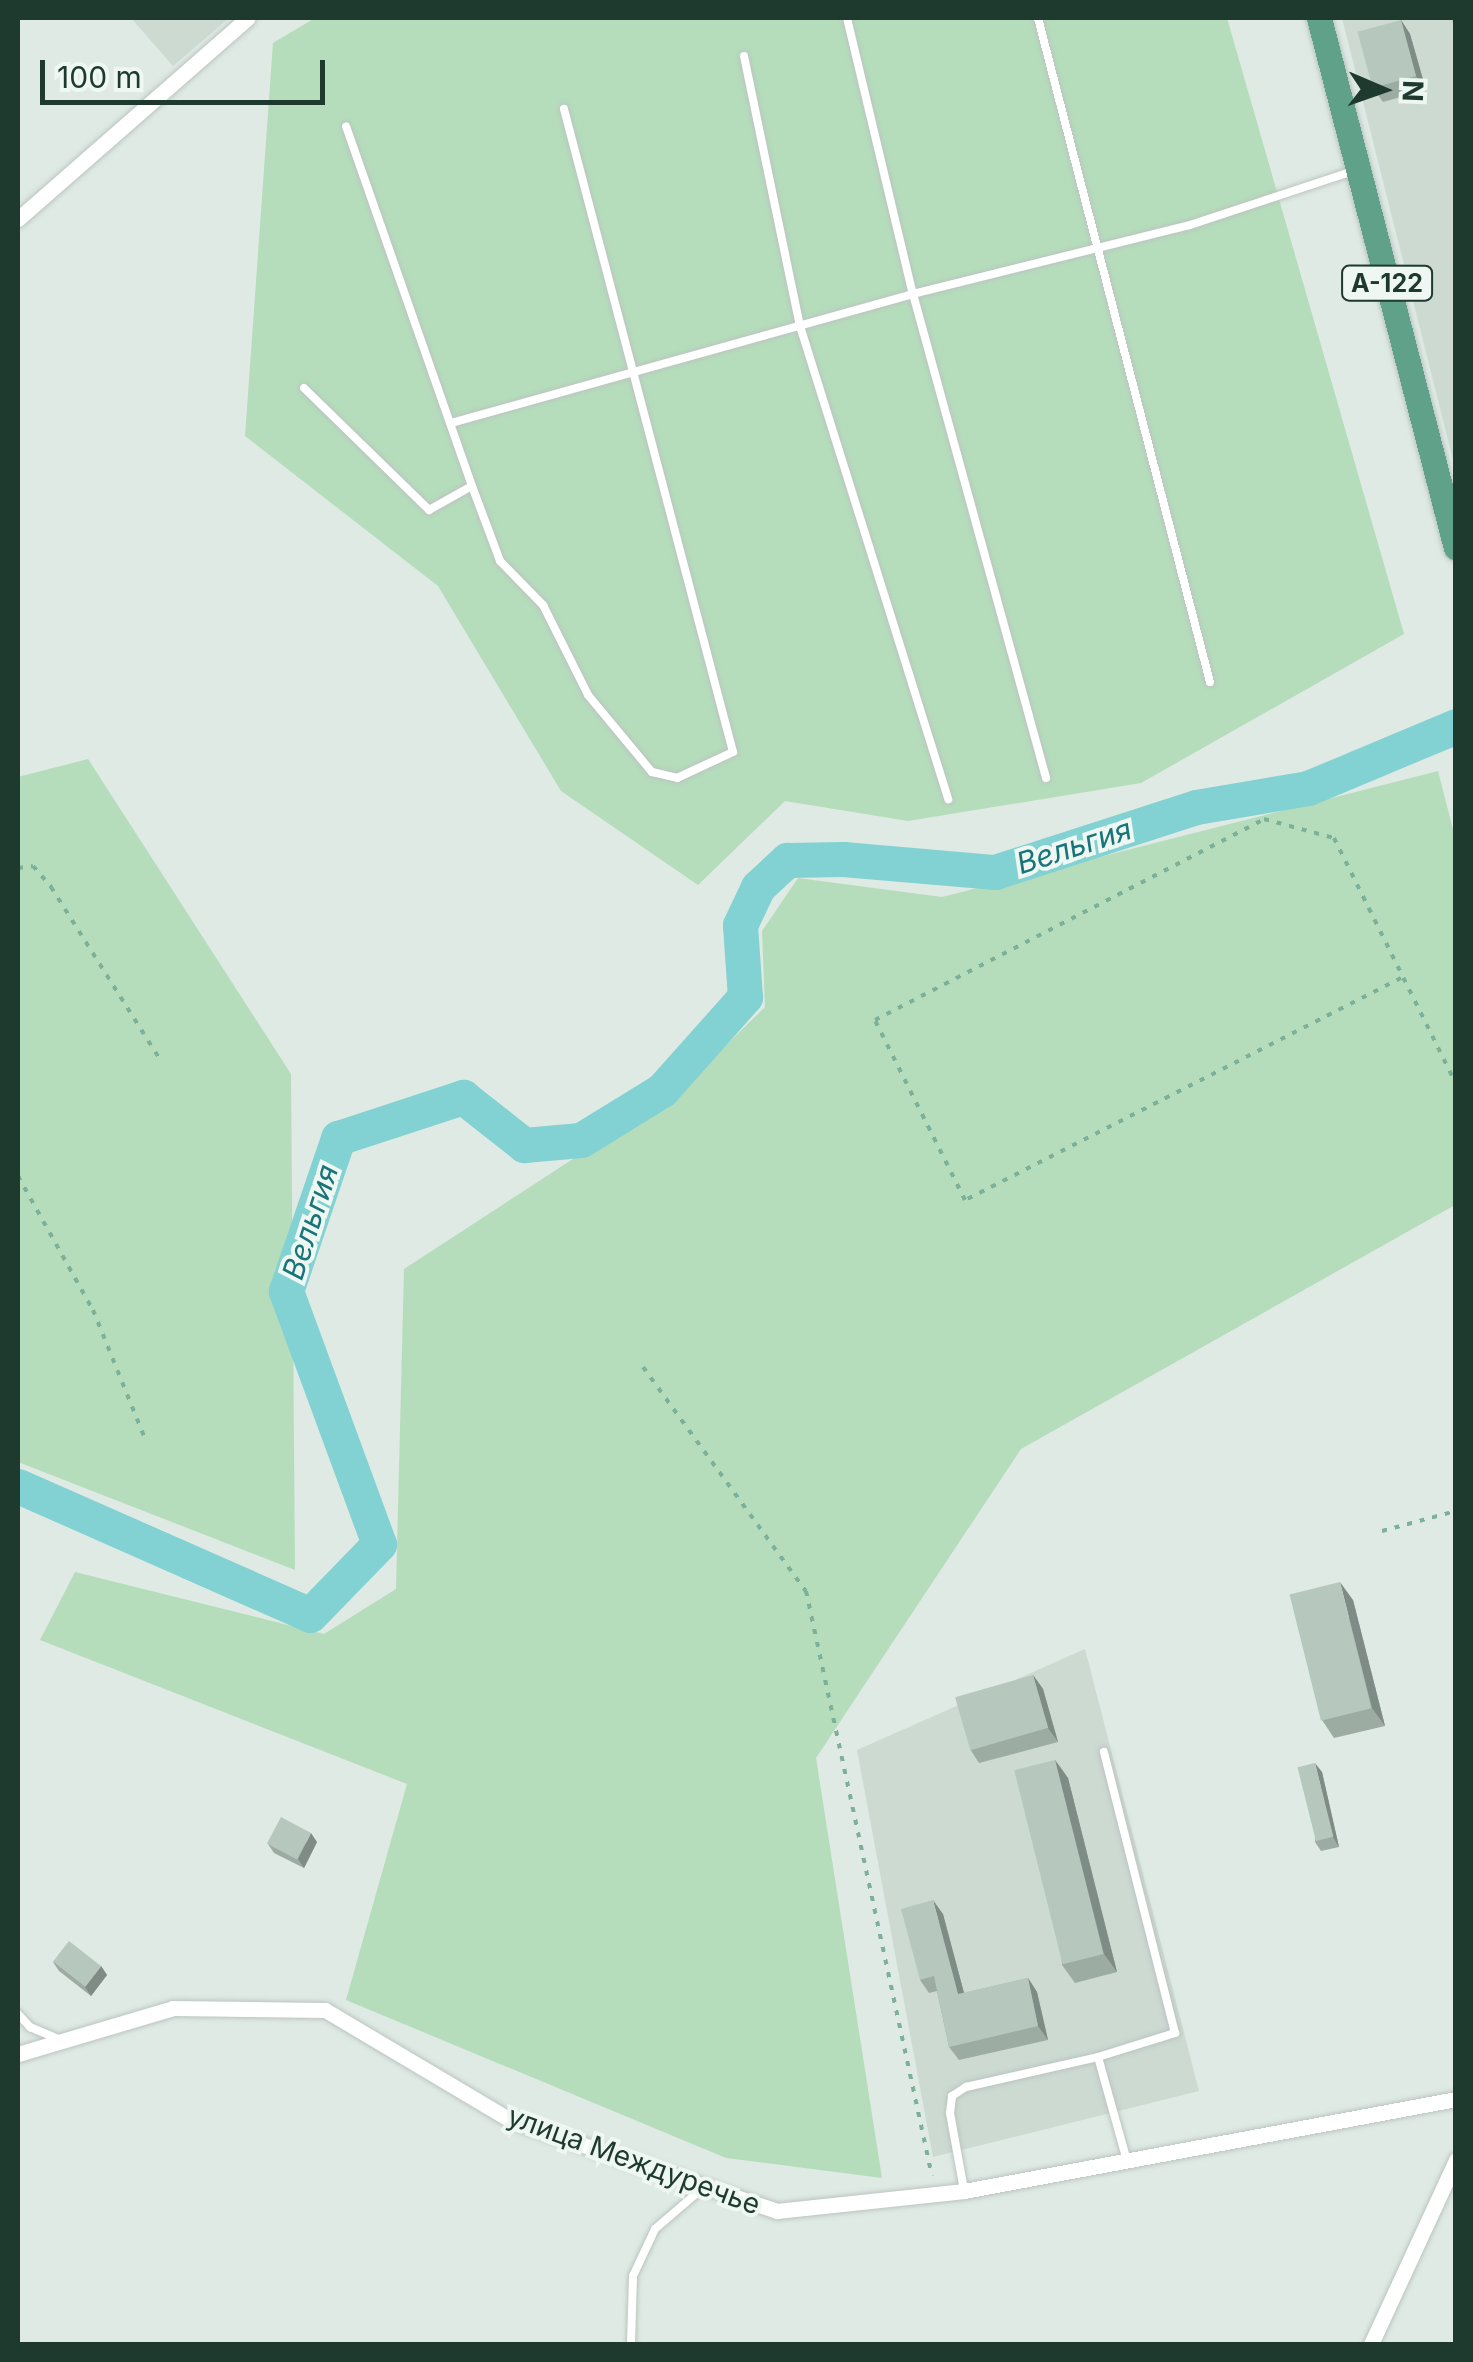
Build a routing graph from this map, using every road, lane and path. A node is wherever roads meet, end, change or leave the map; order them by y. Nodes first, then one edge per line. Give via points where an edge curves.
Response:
1 (248, 18) edge
2 (847, 18) edge
3 (1038, 18) edge
4 (1319, 18) edge
5 (744, 56) dead end
6 (564, 109) dead end
7 (346, 126) dead end
8 (1357, 170) junction
9 (18, 219) edge
10 (1097, 248) junction
11 (914, 294) junction
12 (800, 326) junction
13 (636, 372) junction
14 (304, 388) dead end
15 (451, 423) junction
16 (472, 486) junction
17 (1456, 548) edge
18 (1210, 682) dead end
19 (1046, 778) dead end
20 (948, 799) dead end
21 (18, 868) edge
22 (1401, 978) junction
23 (159, 1058) dead end
24 (1456, 1084) edge
25 (18, 1176) edge
26 (643, 1368) dead end
27 (144, 1436) dead end
28 (1456, 1511) edge
29 (1382, 1531) dead end
30 (1104, 1752) dead end
31 (18, 2014) edge
32 (62, 2040) junction
33 (18, 2054) edge
34 (1098, 2057) junction
35 (1456, 2099) edge
36 (1456, 2160) edge
37 (1127, 2161) junction
38 (705, 2186) junction
39 (964, 2191) junction
40 (936, 2196) junction
41 (631, 2344) edge
42 (1371, 2344) edge

1 - 9 street
2 - 11 lane
3 - 10 lane
4 - 8 main road, А-122
5 - 12 lane
6 - 13 lane
7 - 15 lane
8 - 10 lane
8 - 17 main road, А-122
10 - 11 lane
10 - 18 lane
11 - 12 lane
11 - 19 lane
12 - 13 lane
12 - 20 lane
13 - 15 lane
13 - 16 lane via 734,752 677,778 652,772 588,695 543,605 500,561
14 - 16 lane via 429,510
15 - 16 lane
21 - 23 path via 33,866 51,887
22 - 22 path via 965,1200 876,1020 1264,819 1334,838
22 - 24 path
25 - 27 path via 93,1310
26 - 40 path via 806,1590
28 - 29 path
30 - 34 lane via 1175,2033
31 - 32 lane via 30,2027
32 - 33 street, улица Междуречье
32 - 38 street, улица Междуречье via 172,2008 325,2010 510,2120
34 - 37 lane
34 - 39 lane via 966,2086 952,2096
35 - 37 street, улица Междуречье
36 - 42 street
37 - 39 street, улица Междуречье
38 - 40 street, улица Междуречье via 778,2211
38 - 41 lane via 655,2229 633,2276
39 - 40 street, улица Междуречье

